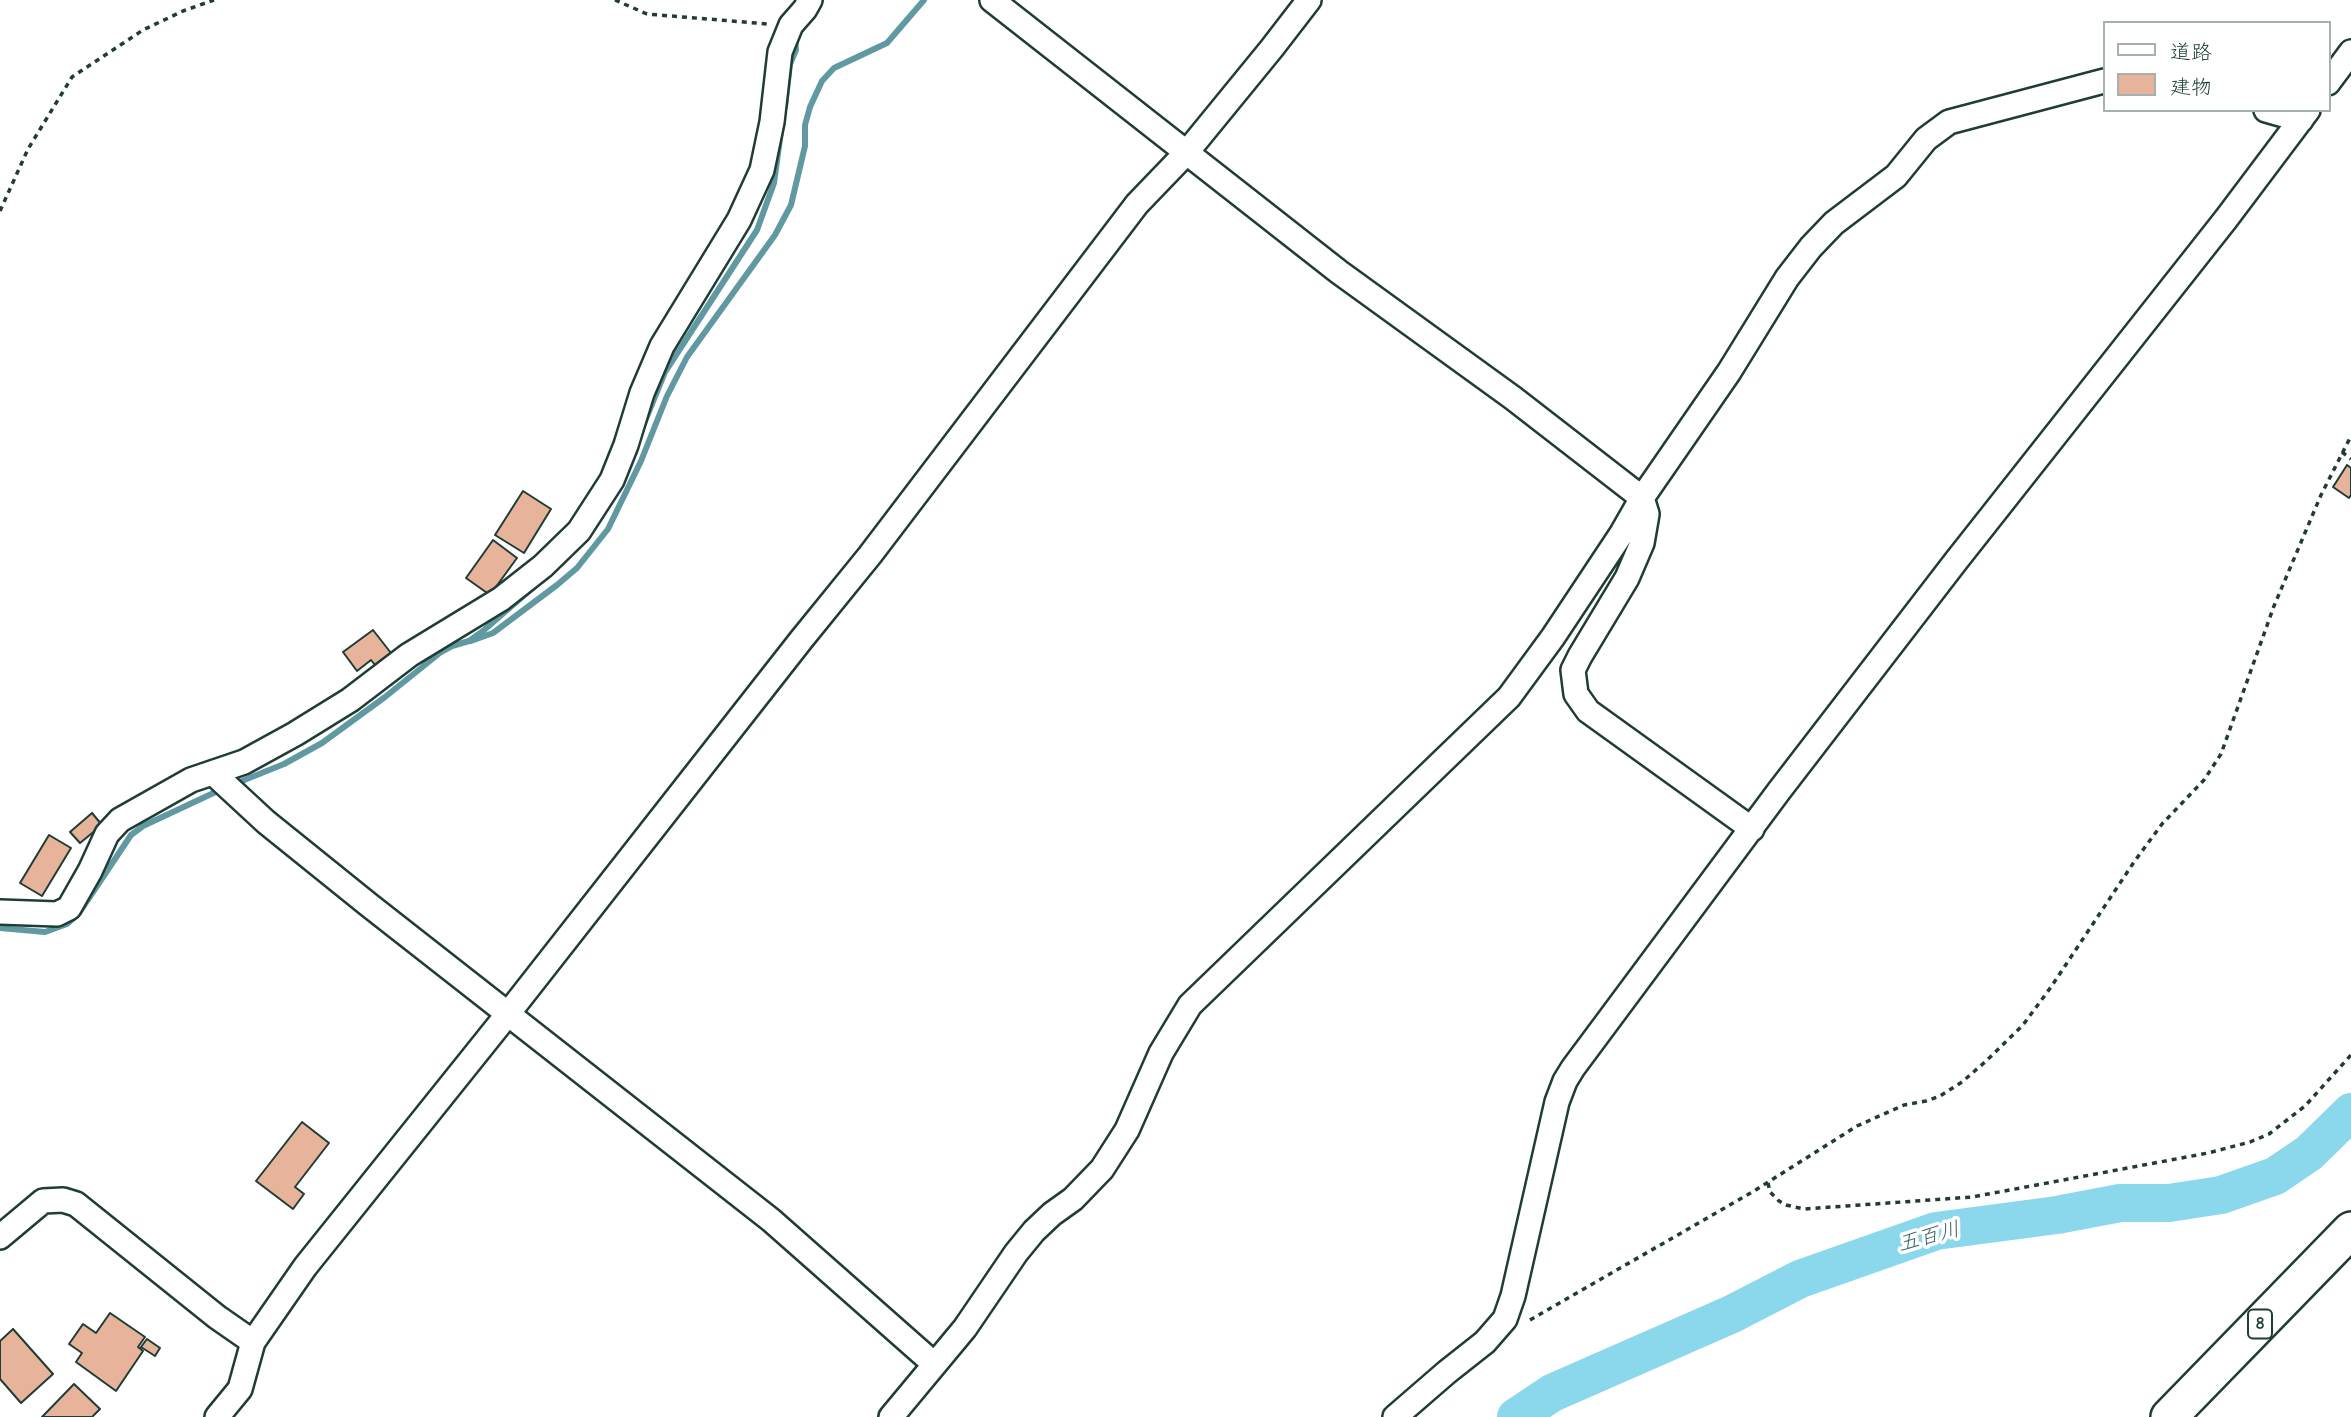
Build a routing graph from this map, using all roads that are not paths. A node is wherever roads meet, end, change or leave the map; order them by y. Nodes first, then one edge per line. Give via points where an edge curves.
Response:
1 (810, 0) edge
2 (992, 0) edge
3 (1309, 0) edge
4 (2351, 52) edge
5 (2330, 80) edge
6 (2102, 82) edge
7 (2281, 112) edge
8 (2304, 115) edge
9 (1187, 152) junction
10 (1642, 498) junction
11 (213, 773) junction
12 (1752, 829) junction
13 (0, 912) edge
14 (507, 1015) junction
15 (2351, 1230) edge
16 (0, 1237) edge
17 (253, 1342) junction
18 (933, 1363) junction
19 (217, 1417) edge
20 (891, 1417) edge
21 (1395, 1417) edge
22 (2169, 1417) edge

1 - 11 street via 780,52 762,170 729,238 662,346 612,480 579,531 501,599 409,655 351,700 244,762
2 - 9 street
3 - 9 street
4 - 5 street
6 - 10 street via 1961,117 1926,139 1896,176 1834,223 1811,247
7 - 8 street
8 - 12 street
9 - 10 street via 1339,272
9 - 14 street via 1137,204 870,555
10 - 12 street via 1647,514 1642,543 1627,578 1573,670 1576,694 1588,711
10 - 18 street via 1553,637 1508,697 1190,1005 1161,1053 1127,1130 1102,1169 1034,1231 965,1328
11 - 13 street via 191,780 120,820 107,834 69,908 57,914
11 - 14 street via 266,822
12 - 21 street via 1565,1081 1505,1319 1485,1342
14 - 17 street via 305,1267
14 - 18 street via 771,1220
15 - 22 main road, 8
16 - 17 street via 43,1201 76,1204
17 - 19 street via 240,1389
18 - 20 street

